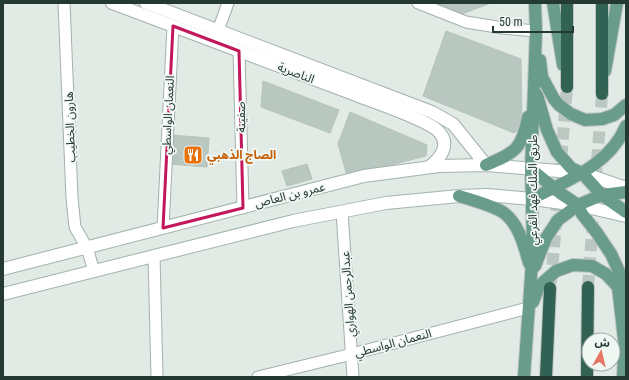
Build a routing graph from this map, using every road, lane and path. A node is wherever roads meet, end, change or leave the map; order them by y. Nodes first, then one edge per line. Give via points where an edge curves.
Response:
1 (64, 3) edge
2 (112, 3) edge
3 (146, 3) edge
4 (228, 3) edge
5 (418, 3) edge
6 (535, 3) edge
7 (553, 3) edge
8 (567, 3) edge
9 (602, 3) edge
10 (617, 3) edge
11 (173, 26) junction
12 (218, 30) junction
13 (536, 31) junction
14 (214, 42) junction
15 (239, 51) junction
16 (534, 83) junction
17 (567, 86) joint
18 (602, 94) joint
19 (626, 105) edge
20 (626, 126) edge
21 (486, 165) junction
22 (429, 167) junction
23 (532, 169) junction
24 (582, 174) junction
25 (553, 187) junction
26 (626, 188) edge
27 (626, 192) edge
28 (602, 195) junction
29 (459, 196) junction
30 (532, 199) junction
31 (578, 205) junction
32 (242, 208) junction
33 (342, 212) junction
34 (626, 212) edge
35 (626, 216) edge
36 (163, 228) junction
37 (87, 248) junction
38 (154, 256) junction
39 (3, 269) edge
40 (94, 271) junction
41 (532, 272) junction
42 (588, 287) tunnel mouth
43 (550, 288) tunnel mouth
44 (3, 294) edge
45 (528, 308) junction
46 (626, 320) edge
47 (527, 327) junction
48 (625, 346) edge
49 (352, 354) junction
50 (157, 377) edge
51 (258, 377) edge
52 (353, 377) edge
53 (524, 377) edge
54 (546, 377) edge
55 (587, 377) edge
56 (623, 377) edge

1 - 37 street, هارون الخطيب via 72,198 75,227
2 - 11 main road, الناصرية
3 - 12 main road, الناصرية
4 - 12 street
5 - 13 street via 466,22
6 - 13 main road, طريق الملك فهد الفرعي
7 - 17 main road
8 - 17 highway
9 - 18 highway
10 - 18 main road
11 - 14 main road, الناصرية
11 - 36 street, النعمان الواسطي
12 - 14 street
12 - 21 main road, الناصرية via 432,112 453,124
13 - 16 main road, طريق الملك فهد الفرعي
13 - 19 main road via 542,77 559,105 585,120 614,115
14 - 15 main road, الناصرية
15 - 22 main road, الناصرية via 431,125 440,132 444,143 438,161
15 - 32 street, صفينة
16 - 21 main road via 524,136 518,148 505,158
16 - 23 main road, طريق الملك فهد الفرعي
16 - 24 main road via 547,130 557,152 571,168
20 - 24 main road via 607,153
21 - 22 main road, عمرو بن العاص
21 - 23 main road, عمرو بن العاص
22 - 32 main road, عمرو بن العاص via 364,176
23 - 24 main road, عمرو بن العاص
23 - 25 main road
23 - 30 main road, طريق الملك فهد الفرعي
24 - 25 main road
24 - 26 main road
24 - 28 main road
25 - 30 main road
25 - 31 main road
27 - 28 main road
28 - 31 main road
28 - 34 main road
29 - 30 main road via 487,195
29 - 33 main road via 386,203
29 - 41 main road via 501,212 515,226
30 - 31 main road
30 - 41 main road, طريق الملك فهد الفرعي
31 - 35 main road
31 - 41 main road via 558,220 546,238
31 - 46 main road via 611,254 623,280
32 - 36 main road, عمرو بن العاص
33 - 38 main road via 293,221
33 - 49 street, عبدالرحمن الهواري
36 - 37 main road, عمرو بن العاص
37 - 39 main road, عمرو بن العاص
37 - 40 street, هارون الخطيب
38 - 40 main road
38 - 50 street
40 - 44 main road
41 - 45 main road, طريق الملك فهد الفرعي
42 - 55 highway
43 - 54 highway
45 - 47 main road, طريق الملك فهد الفرعي
45 - 49 street, النعمان الواسطي
46 - 48 main road
47 - 48 main road via 539,286 556,271 573,265 592,266 606,274 618,287
47 - 53 main road, طريق الملك فهد الفرعي
48 - 56 main road
49 - 51 street, النعمان الواسطي
49 - 52 street, عبدالرحمن الهواري

